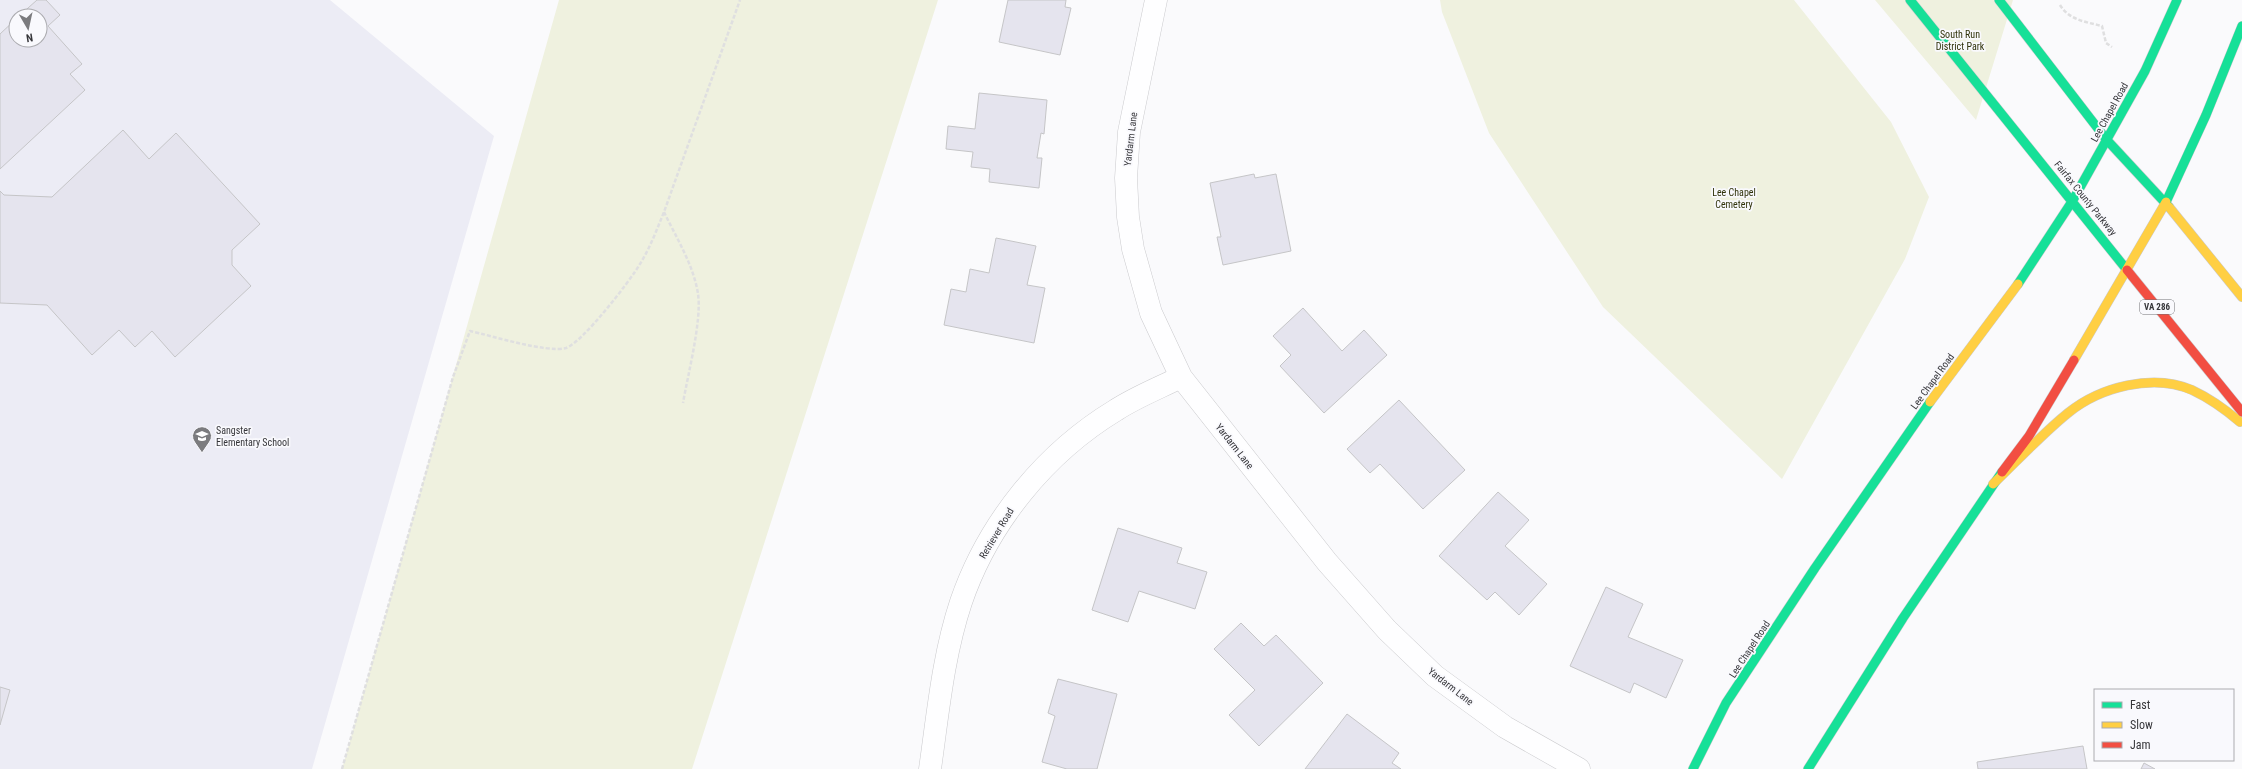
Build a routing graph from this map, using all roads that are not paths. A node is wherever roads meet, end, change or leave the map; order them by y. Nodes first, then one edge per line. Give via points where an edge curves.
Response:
1 (1156, 0) edge
2 (1910, 0) edge
3 (1999, 0) edge
4 (2177, 0) edge
5 (2242, 26) edge
6 (2106, 139) junction
7 (2074, 200) junction
8 (2166, 203) junction
9 (2128, 270) junction
10 (2242, 298) edge
11 (1181, 377) junction
12 (2242, 412) edge
13 (2242, 424) edge
14 (1993, 484) junction
15 (930, 769) edge
16 (1579, 769) edge
17 (1693, 769) edge
18 (1808, 769) edge

1 - 11 street, Yardarm Lane via 1129,132 1126,178 1128,217 1133,249 1151,313
2 - 7 main road, Fairfax County Parkway / VA 286
3 - 6 main road
4 - 6 main road, Lee Chapel Road via 2145,71
5 - 8 main road via 2206,115
6 - 7 main road, Lee Chapel Road
6 - 8 main road
7 - 9 main road, Fairfax County Parkway / VA 286
7 - 17 main road, Lee Chapel Road via 2011,294 1937,391 1811,574 1726,703
8 - 9 main road
8 - 10 main road
9 - 12 main road, Fairfax County Parkway / VA 286
9 - 14 main road via 2029,436
11 - 15 street, Retriever Road via 1116,409 1078,436 1049,462 1024,490 996,529 961,602 946,661
11 - 16 street, Yardarm Lane via 1327,562 1387,630 1435,676 1505,726
13 - 14 main road via 2191,390 2164,384 2133,384 2104,392 2070,412
14 - 18 main road via 1903,618

